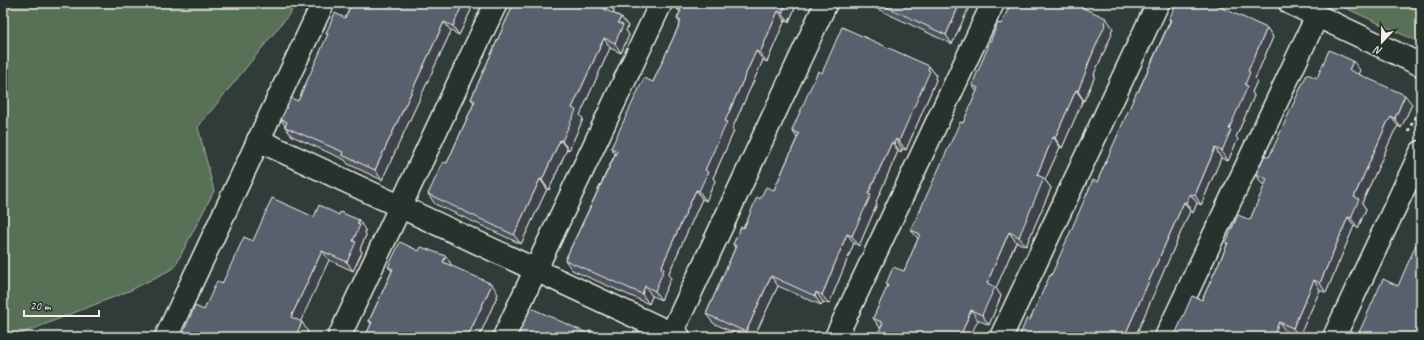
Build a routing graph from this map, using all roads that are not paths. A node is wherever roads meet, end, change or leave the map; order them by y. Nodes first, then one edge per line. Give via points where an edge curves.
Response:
1 (323, 3) edge
2 (496, 3) edge
3 (661, 3) edge
4 (826, 3) edge
5 (993, 3) edge
6 (1158, 3) edge
7 (1290, 3) edge
8 (1317, 16) junction
9 (1421, 64) edge
10 (258, 140) junction
11 (1421, 152) edge
12 (401, 206) junction
13 (536, 270) junction
14 (674, 336) edge
15 (166, 337) edge
16 (339, 337) edge
17 (504, 337) edge
18 (836, 337) edge
19 (1001, 337) edge
20 (1166, 337) edge
21 (1334, 337) edge

1 - 10 street
2 - 12 street
3 - 13 street
4 - 14 street
5 - 18 street
6 - 19 street
7 - 8 street
8 - 9 street
8 - 20 street
10 - 12 street
10 - 15 street
11 - 21 street
12 - 13 street
12 - 16 street
13 - 14 street
13 - 17 street

